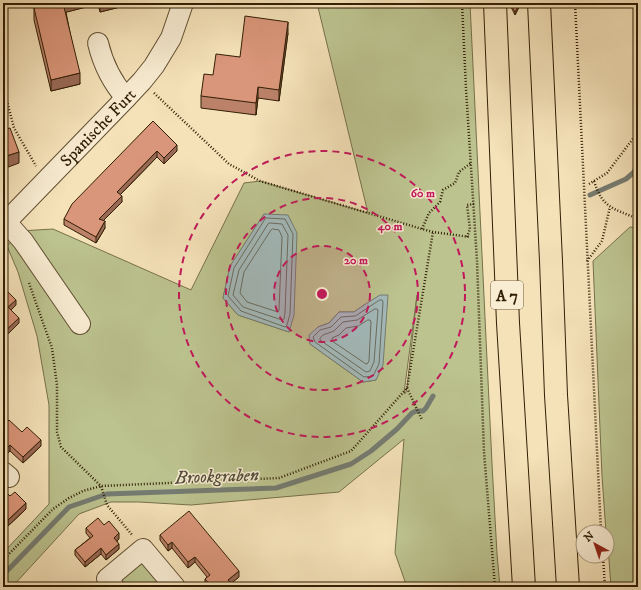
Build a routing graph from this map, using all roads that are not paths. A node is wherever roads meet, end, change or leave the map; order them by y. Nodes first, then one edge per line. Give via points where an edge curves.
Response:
1 (495, 3) edge
2 (539, 3) edge
3 (180, 11) edge
4 (98, 43) dead end
5 (126, 98) junction
6 (4, 224) edge
7 (80, 324) dead end
8 (114, 587) edge
9 (176, 587) edge
10 (524, 587) edge
11 (568, 587) edge

1 - 10 highway, A 7 via 508,323
2 - 11 highway via 556,387
3 - 5 street, Spanische Furt via 171,38 154,66
4 - 5 street via 107,70 116,87
5 - 6 street, Spanische Furt
6 - 7 street via 23,241
8 - 9 street via 107,579 143,549

